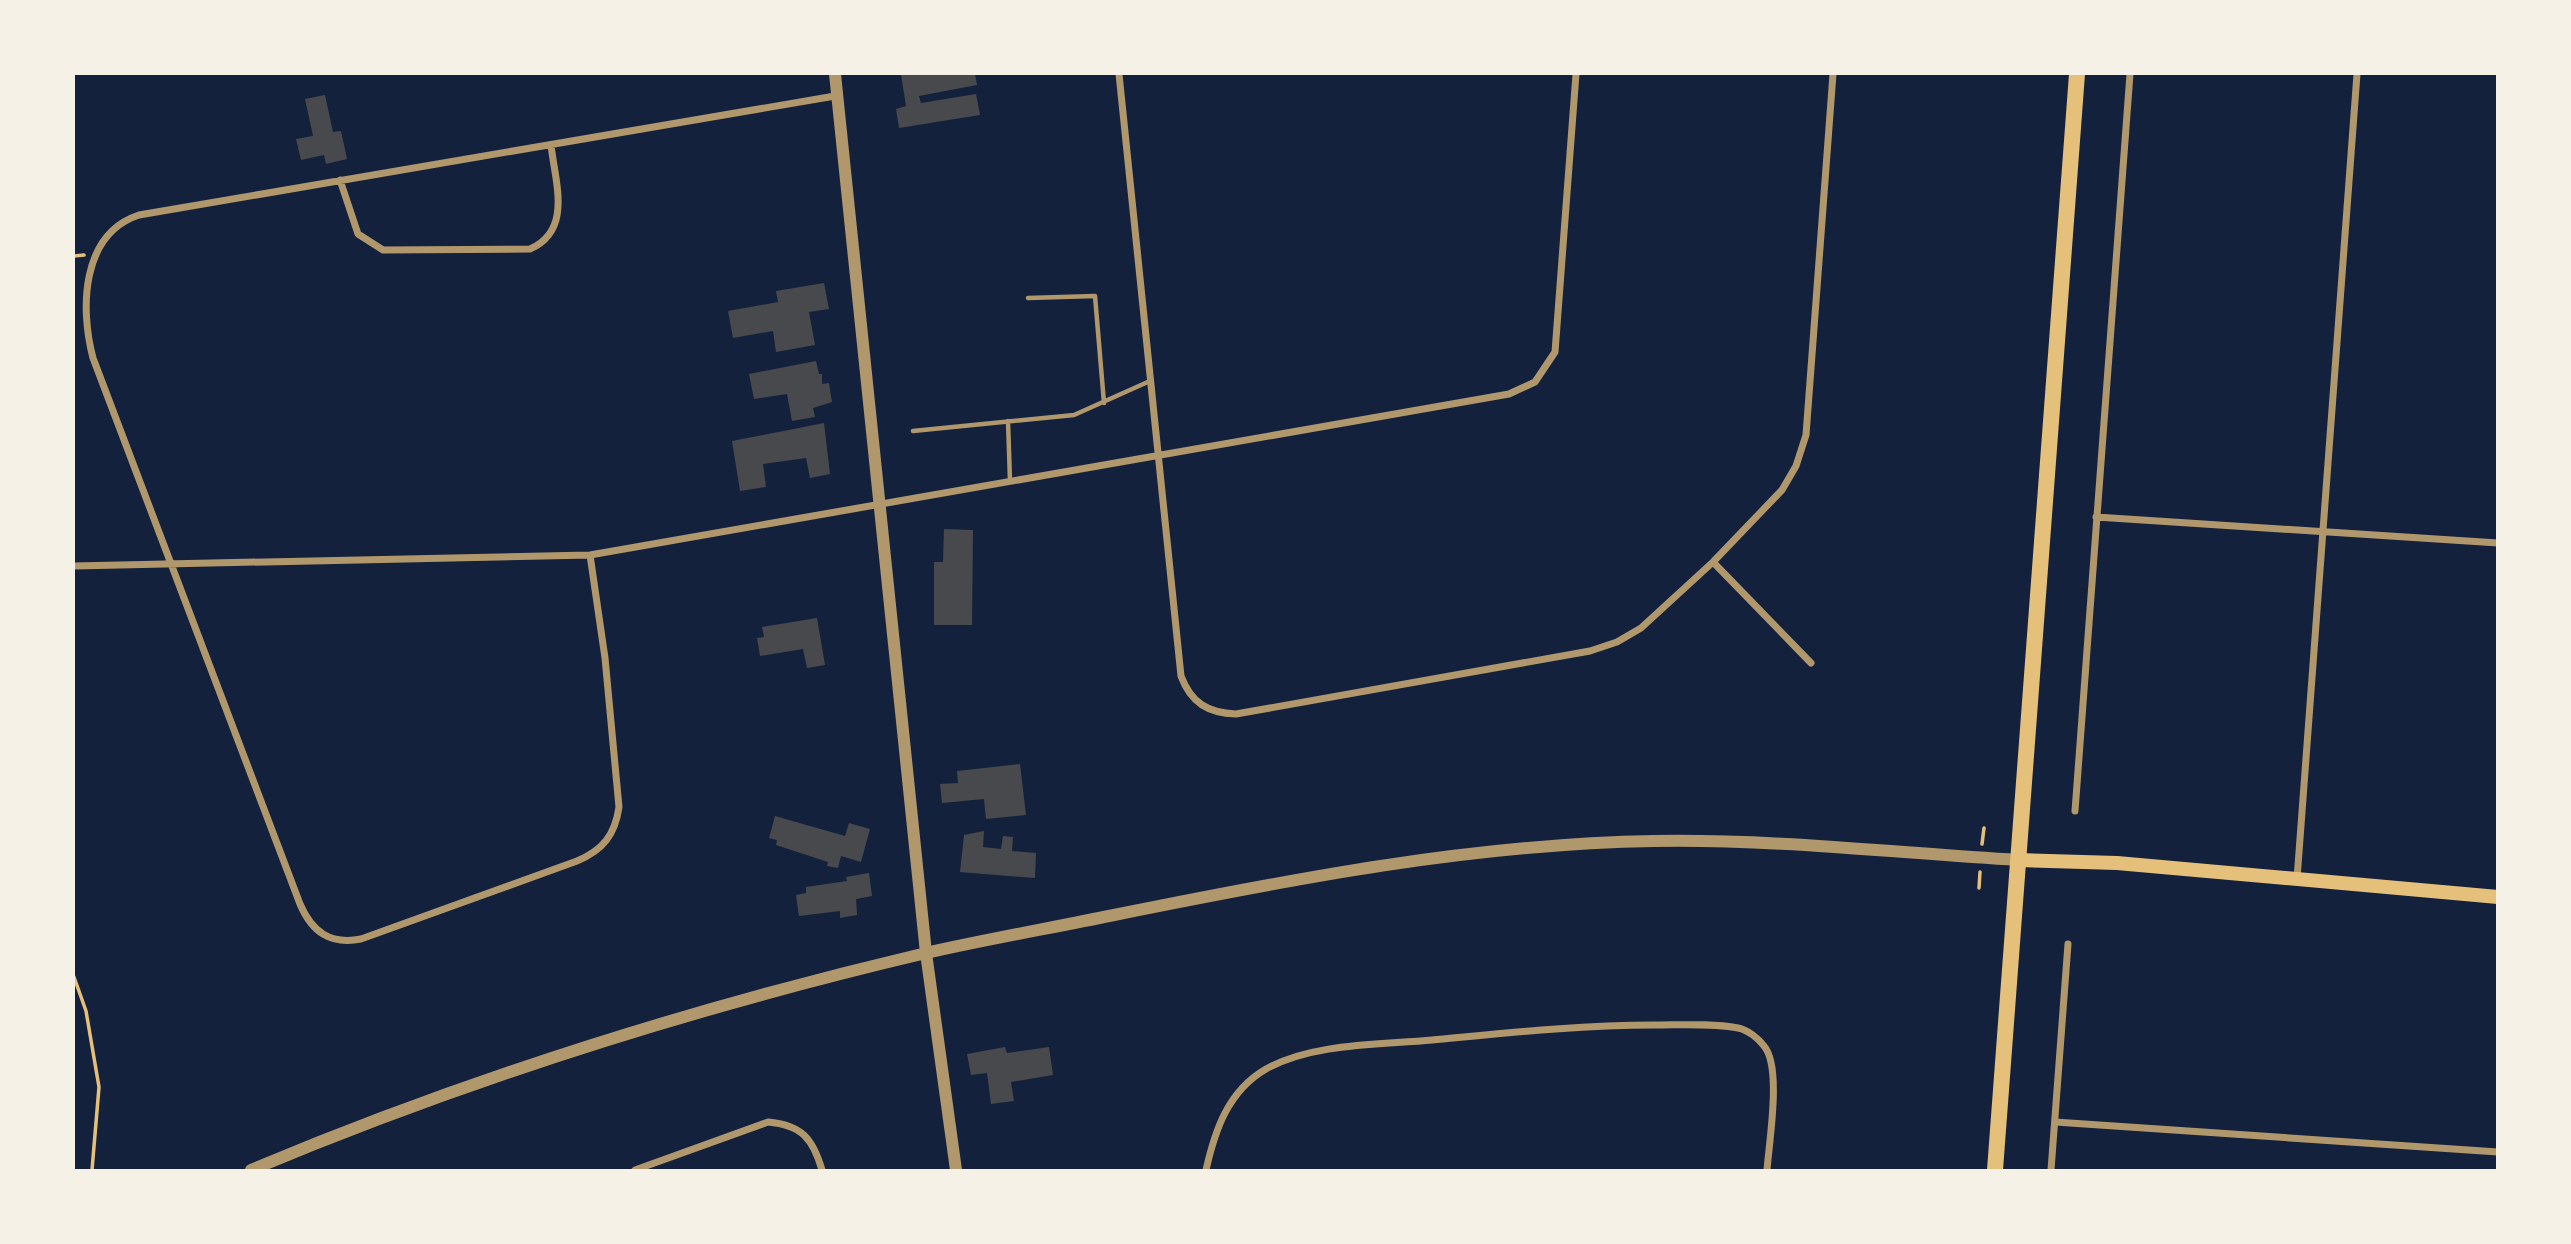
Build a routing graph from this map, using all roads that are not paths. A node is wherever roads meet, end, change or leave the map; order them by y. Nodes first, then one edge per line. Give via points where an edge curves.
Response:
1 (835, 74) edge
2 (1119, 74) edge
3 (1576, 74) edge
4 (1825, 74) edge
5 (1833, 74) edge
6 (2077, 74) edge
7 (2130, 74) edge
8 (2357, 74) edge
9 (835, 96) junction
10 (551, 145) junction
11 (340, 180) junction
12 (1028, 298) dead end
13 (1150, 381) junction
14 (1104, 403) junction
15 (1008, 421) junction
16 (913, 430) dead end
17 (1158, 456) junction
18 (1010, 481) junction
19 (880, 504) junction
20 (2096, 517) junction
21 (2323, 531) junction
22 (2497, 543) edge
23 (590, 555) junction
24 (1713, 562) junction
25 (74, 566) edge
26 (173, 566) junction
27 (1811, 663) dead end
28 (2075, 811) dead end
29 (2018, 860) junction
30 (2297, 881) junction
31 (2497, 897) edge
32 (2068, 944) dead end
33 (926, 953) junction
34 (2055, 1122) junction
35 (2497, 1152) edge
36 (251, 1171) edge
37 (635, 1171) edge
38 (822, 1171) edge
39 (956, 1171) edge
40 (1206, 1171) edge
41 (1767, 1171) edge
42 (1995, 1171) edge
43 (2051, 1171) edge

1 - 9 street
2 - 13 street
3 - 17 street via 1555,352 1535,382 1509,394
4 - 5 street
5 - 24 street via 1806,435 1782,490
6 - 29 main road
7 - 20 street
8 - 21 street
9 - 10 street
9 - 19 street
10 - 11 street
10 - 11 street via 559,220 548,239 530,249 383,250 358,234
11 - 26 street via 139,215 110,231 96,253 85,307 87,336
12 - 14 lane via 1095,296
13 - 14 lane
13 - 17 street
14 - 15 lane via 1074,415
15 - 16 lane
15 - 18 lane
17 - 18 street
17 - 24 street via 1181,676 1193,699 1220,713 1236,714 1590,651 1641,628
18 - 19 street
19 - 23 street
19 - 33 street
20 - 21 street
20 - 28 street
21 - 22 street
21 - 30 street
23 - 26 street
23 - 26 street via 619,807 612,834 594,854 577,861 349,941 323,935 306,919
24 - 27 street
25 - 26 street
29 - 30 main road via 2118,863
29 - 33 street via 1756,842 1653,841 1530,849 1367,867
29 - 42 main road
30 - 31 main road
32 - 34 street
33 - 36 street via 586,1048 448,1094
33 - 39 street
34 - 35 street
34 - 43 street
37 - 38 street via 768,1122 799,1129
40 - 41 street via 1224,1113 1239,1092 1254,1077 1289,1059 1590,1025 1689,1025 1741,1028 1766,1048 1773,1092

